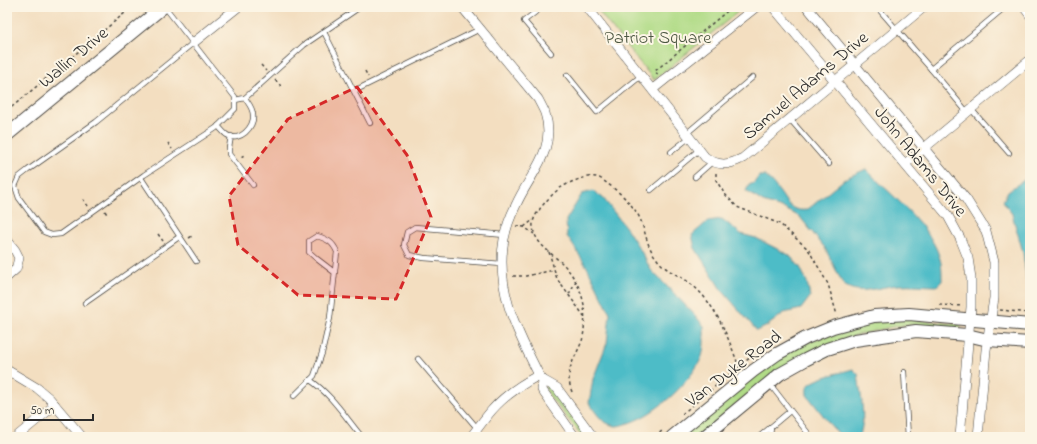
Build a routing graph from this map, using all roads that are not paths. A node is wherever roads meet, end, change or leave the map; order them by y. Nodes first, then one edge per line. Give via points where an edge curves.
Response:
1 (164, 7) edge
2 (238, 7) edge
3 (360, 7) edge
4 (462, 7) edge
5 (542, 7) edge
6 (587, 7) edge
7 (756, 7) edge
8 (773, 7) edge
9 (807, 7) edge
10 (877, 7) edge
11 (924, 7) edge
12 (1005, 7) edge
13 (1024, 7) edge
14 (1030, 15) edge
15 (480, 29) junction
16 (896, 29) junction
17 (324, 32) junction
18 (193, 43) junction
19 (551, 53) dead end
20 (1030, 60) edge
21 (854, 64) junction
22 (931, 70) junction
23 (567, 75) dead end
24 (642, 75) junction
25 (753, 78) dead end
26 (835, 80) junction
27 (653, 90) junction
28 (354, 91) junction
29 (245, 98) junction
30 (235, 100) junction
31 (969, 111) junction
32 (789, 118) junction
33 (370, 123) dead end
34 (218, 126) junction
35 (7, 135) edge
36 (688, 135) junction
37 (231, 136) junction
38 (924, 148) junction
39 (700, 149) junction
40 (671, 152) dead end
41 (1009, 153) dead end
42 (717, 163) junction
43 (829, 164) dead end
44 (905, 164) junction
45 (695, 177) dead end
46 (141, 178) junction
47 (253, 185) dead end
48 (651, 190) dead end
49 (505, 235) junction
50 (179, 237) junction
51 (7, 240) edge
52 (196, 261) dead end
53 (502, 264) junction
54 (334, 272) junction
55 (7, 277) edge
56 (86, 303) dead end
57 (969, 319) junction
58 (991, 321) junction
59 (1030, 325) edge
60 (967, 335) junction
61 (988, 340) junction
62 (1030, 344) edge
63 (418, 360) dead end
64 (7, 370) edge
65 (904, 372) dead end
66 (541, 377) junction
67 (310, 380) junction
68 (769, 384) junction
69 (294, 396) dead end
70 (55, 405) junction
71 (790, 411) junction
72 (771, 427) junction
73 (478, 429) junction
74 (16, 437) edge
75 (82, 437) edge
76 (362, 437) edge
77 (471, 437) edge
78 (575, 437) edge
79 (593, 437) edge
80 (672, 437) edge
81 (704, 437) edge
82 (759, 437) edge
83 (770, 437) edge
84 (811, 437) edge
85 (908, 437) edge
86 (960, 437) edge
87 (978, 437) edge

1 - 18 lane
1 - 35 street, Wallin Drive
2 - 18 street
3 - 17 lane
4 - 15 street
5 - 19 lane via 524,21
6 - 24 street
7 - 27 street
8 - 26 street, John Adams Drive
9 - 21 street, John Adams Drive
10 - 16 lane
11 - 16 street, Samuel Adams Drive
12 - 22 lane
13 - 14 street
15 - 28 lane
15 - 49 street via 538,99 547,124 545,153 516,204
16 - 21 street, Samuel Adams Drive
16 - 22 lane
17 - 28 lane
17 - 29 lane via 304,45
18 - 30 lane via 231,91
18 - 46 lane via 96,122 19,177 15,186 19,198 44,232 52,235 61,234
20 - 31 street
21 - 26 street, Samuel Adams Drive
21 - 38 street, John Adams Drive
22 - 31 lane
23 - 24 lane via 597,112
24 - 27 street
25 - 36 lane
26 - 32 street, Samuel Adams Drive
26 - 44 street, John Adams Drive
27 - 36 street
28 - 33 lane
29 - 30 lane
29 - 37 lane via 254,115 251,124 246,133 236,138
30 - 34 lane via 235,108
31 - 38 street
31 - 41 lane
32 - 42 street, Samuel Adams Drive via 743,158 732,163
32 - 43 lane
34 - 37 lane
34 - 46 lane
36 - 39 street
36 - 40 lane
37 - 47 lane via 229,154
38 - 44 street
38 - 58 street, John Adams Drive via 966,199 986,231 994,262
39 - 42 street via 705,157
39 - 48 lane
42 - 45 lane
44 - 57 street, John Adams Drive via 948,216 960,238 968,258 971,278
46 - 50 lane
49 - 53 street
49 - 53 lane via 415,227 407,232 404,245 409,255 424,258
50 - 52 lane
50 - 56 lane
51 - 55 street via 19,258 16,270
53 - 66 street via 507,303 518,333
54 - 54 lane via 337,252 334,244 326,238 317,236 309,240 309,252
54 - 67 lane via 330,318 322,354
57 - 58 street, Van Dyke Road
57 - 60 street, John Adams Drive
57 - 80 street, Van Dyke Road via 909,314 874,316 833,327 777,354
58 - 59 street, Van Dyke Road
58 - 61 street, John Adams Drive
60 - 61 street, Van Dyke Road
60 - 68 street, Van Dyke Road via 916,331 855,340 827,349 805,360 780,374
60 - 86 street, John Adams Drive
61 - 62 street, Van Dyke Road
61 - 87 street, John Adams Drive
63 - 73 lane
64 - 70 street via 37,388
65 - 85 lane
66 - 73 street via 519,386 499,402
66 - 78 street via 542,390
66 - 79 street via 557,388
67 - 69 lane
67 - 76 lane via 319,386
68 - 71 lane
68 - 81 street, Van Dyke Road
70 - 74 street
70 - 75 street
71 - 72 lane
71 - 84 lane
72 - 82 lane
72 - 83 lane
73 - 77 street

